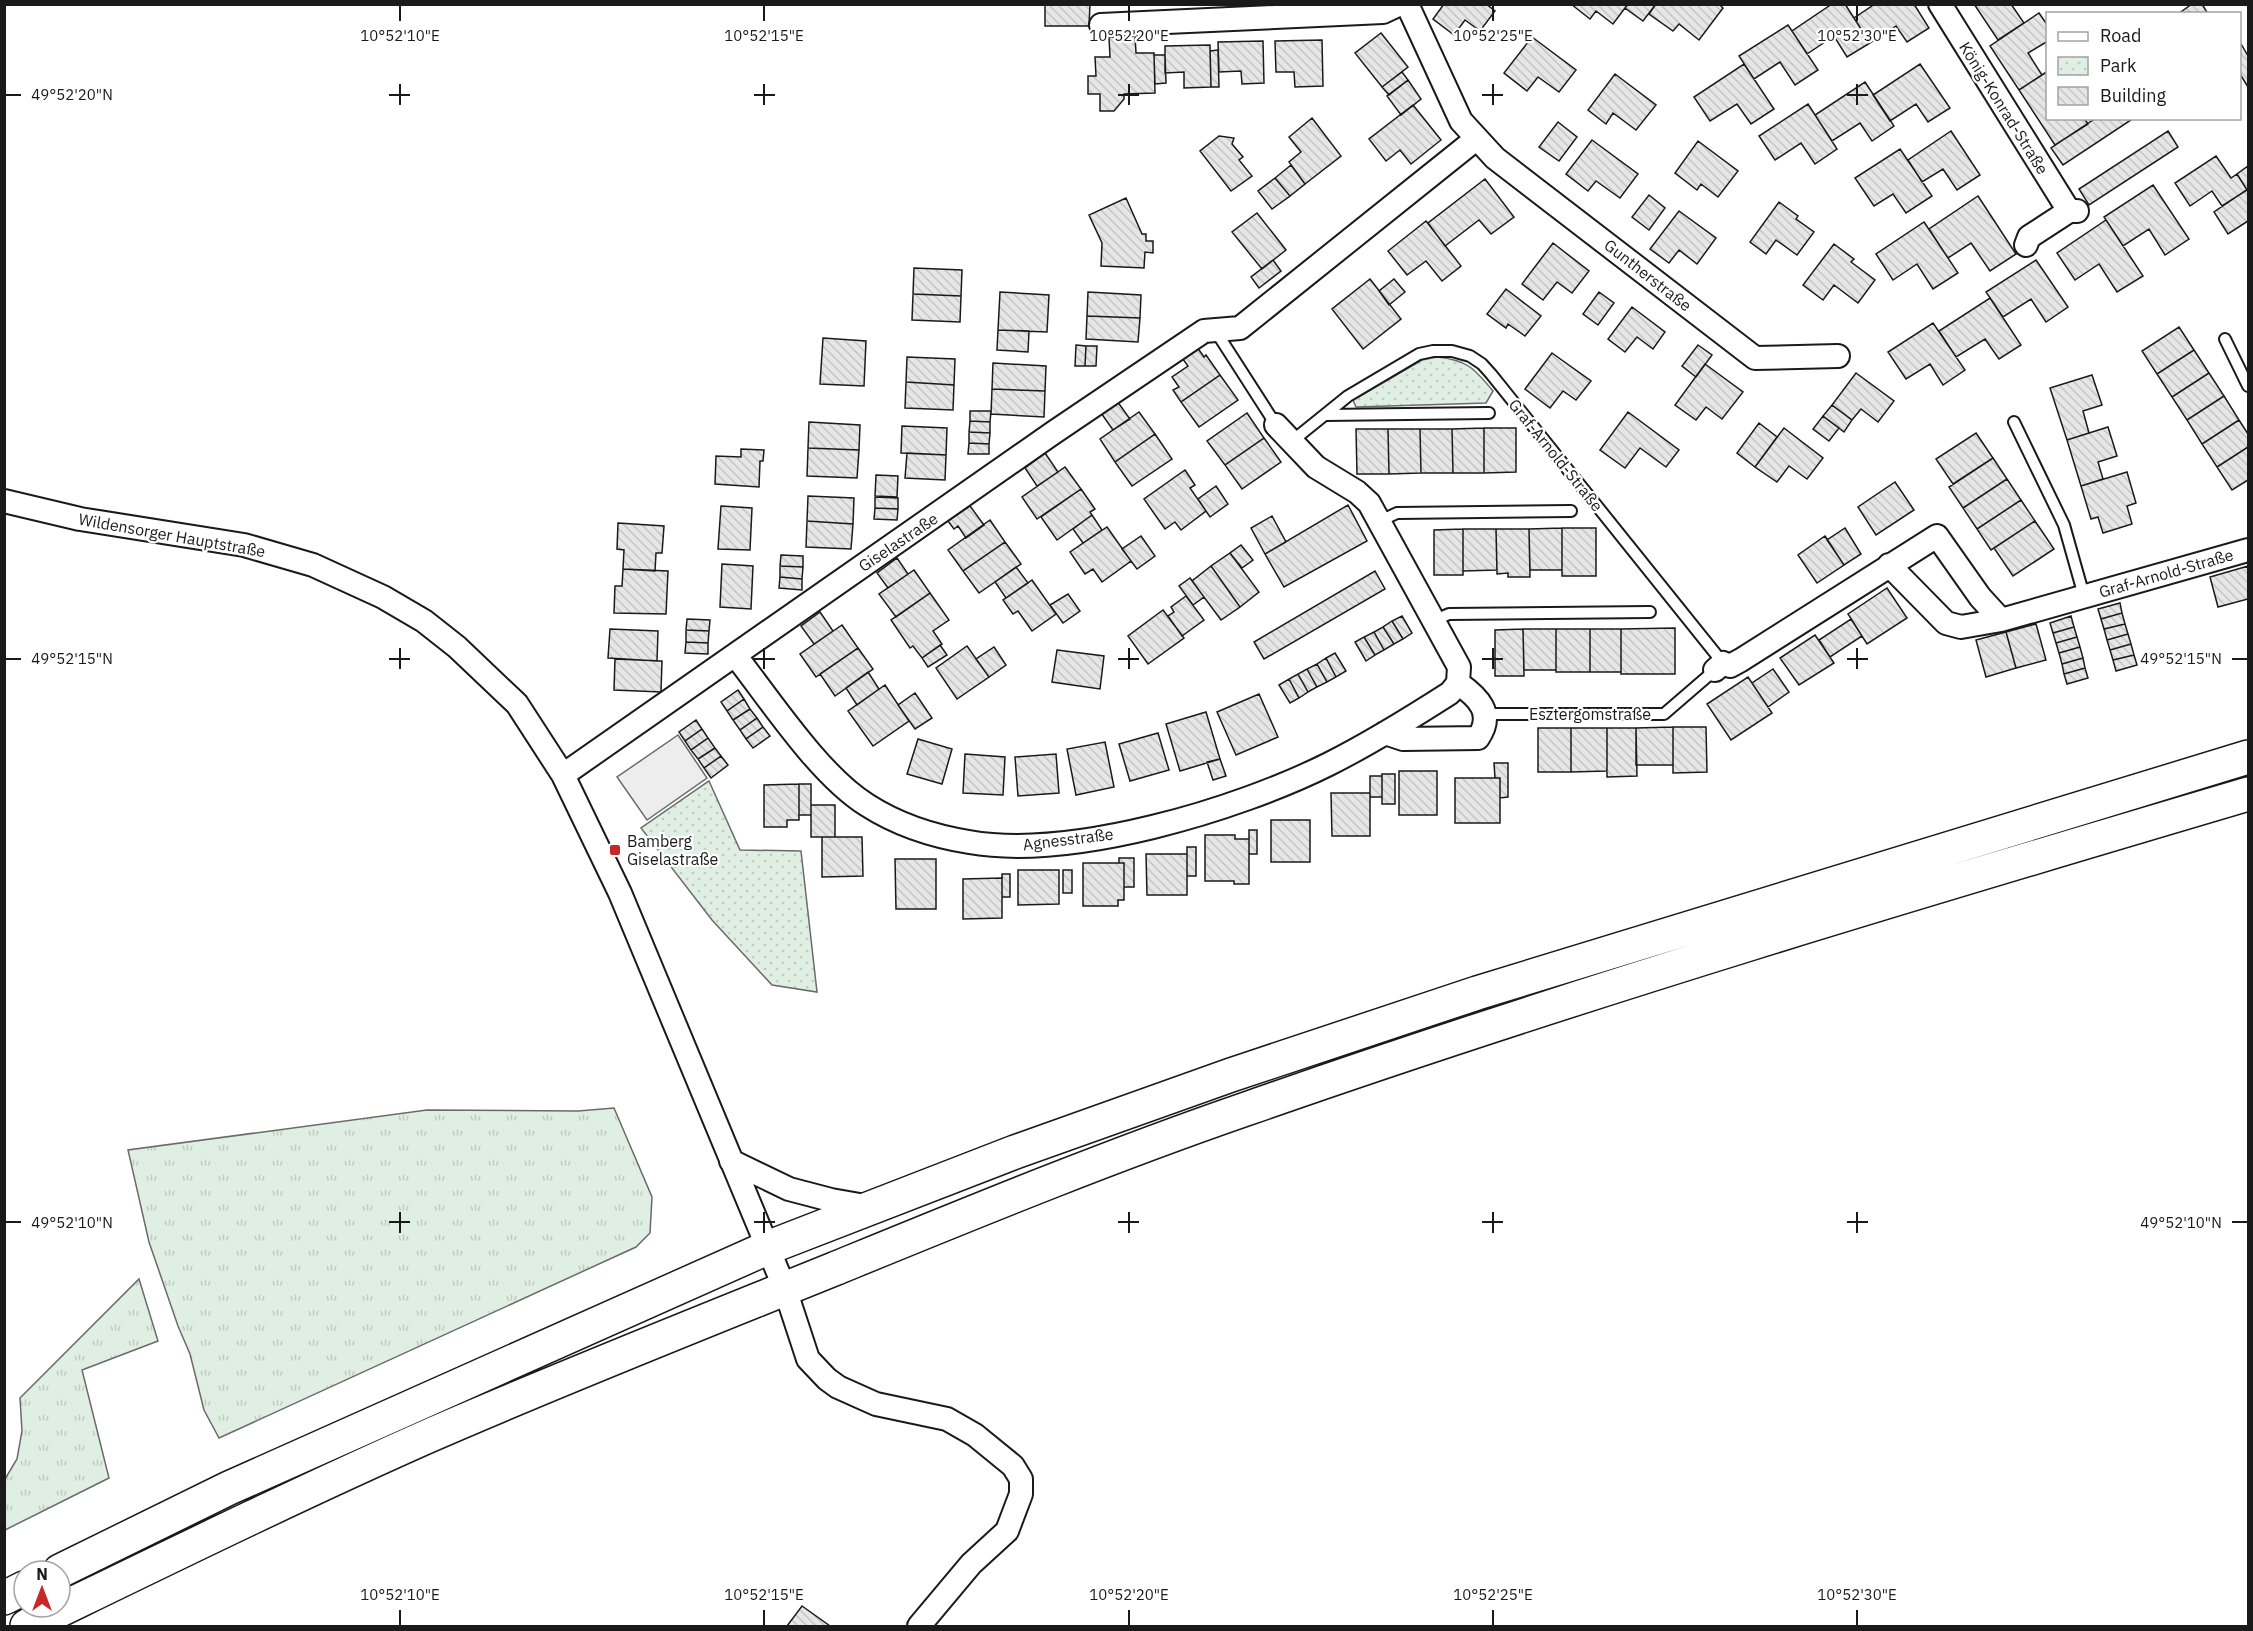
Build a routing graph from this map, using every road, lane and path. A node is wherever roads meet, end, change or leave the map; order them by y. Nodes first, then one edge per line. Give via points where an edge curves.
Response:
1 (1400, 4) edge
2 (1407, 4) edge
3 (1940, 4) edge
4 (1101, 25) dead end
5 (1476, 140) junction
6 (2026, 245) dead end
7 (1215, 330) junction
8 (2225, 339) dead end
9 (1838, 356) dead end
10 (2248, 386) edge
11 (1489, 413) dead end
12 (1325, 415) junction
13 (2013, 422) dead end
14 (1276, 425) joint
15 (1291, 442) junction
16 (4, 501) edge
17 (1571, 511) dead end
18 (1380, 521) junction
19 (2248, 550) edge
20 (1889, 565) junction
21 (2084, 596) junction
22 (1650, 612) dead end
23 (2001, 620) junction
24 (1435, 621) junction
25 (735, 655) junction
26 (1719, 667) junction
27 (1458, 683) junction
28 (1484, 722) junction
29 (1385, 733) junction
30 (2248, 757) edge
31 (563, 775) junction
32 (2248, 794) edge
33 (731, 1161) junction
34 (873, 1207) junction
35 (768, 1248) junction
36 (785, 1289) junction
37 (72, 1565) edge
38 (27, 1626) edge
39 (919, 1626) edge

1 - 4 street via 1383,12
2 - 5 street, Guntherstraße via 1461,121
3 - 6 street, König-Konrad-Straße via 2073,211 2029,237
5 - 7 street, Giselastraße via 1240,328
5 - 9 street, Guntherstraße via 1755,358
7 - 14 lane
7 - 25 street, Giselastraße via 1204,331 1149,368
8 - 10 lane
11 - 12 lane
12 - 15 lane
12 - 26 lane, Graf-Arnold-Straße via 1348,396 1419,354 1452,351 1470,356 1482,364
13 - 21 lane, Graf-Arnold-Straße via 2064,525
14 - 15 street
15 - 18 street via 1316,467 1357,492
16 - 31 street, Wildensorger Hauptstraße via 80,519 244,545 313,565 383,597 424,621 457,647 517,704
17 - 18 lane via 1397,513
18 - 24 street
19 - 21 street, Graf-Arnold-Straße
20 - 23 street, Graf-Arnold-Straße via 1946,622 1961,627
20 - 23 street via 1937,536
20 - 26 street via 1741,660
21 - 23 street, Graf-Arnold-Straße
22 - 24 lane via 1449,614
24 - 27 street via 1459,667
25 - 29 street, Agnesstraße via 815,757 866,804 925,833 970,843 1065,843 1184,818 1266,792
25 - 31 street, Giselastraße
26 - 28 lane, Esztergomstraße via 1664,714
27 - 28 street via 1474,694
27 - 29 street, Agnesstraße via 1450,693
28 - 29 street via 1478,738 1404,739
30 - 34 main road via 1477,993 1208,1083
31 - 33 street, Wildensorger Hauptstraße via 633,926
32 - 36 main road via 1737,948 1242,1110 1055,1180
33 - 34 street via 789,1189
33 - 35 street
34 - 35 main road
35 - 36 street
35 - 37 main road via 240,1484
36 - 38 main road via 427,1437
36 - 39 street via 808,1359 827,1379 876,1404 947,1419 975,1435 1013,1467 1021,1479 1022,1494 1007,1531 971,1564

